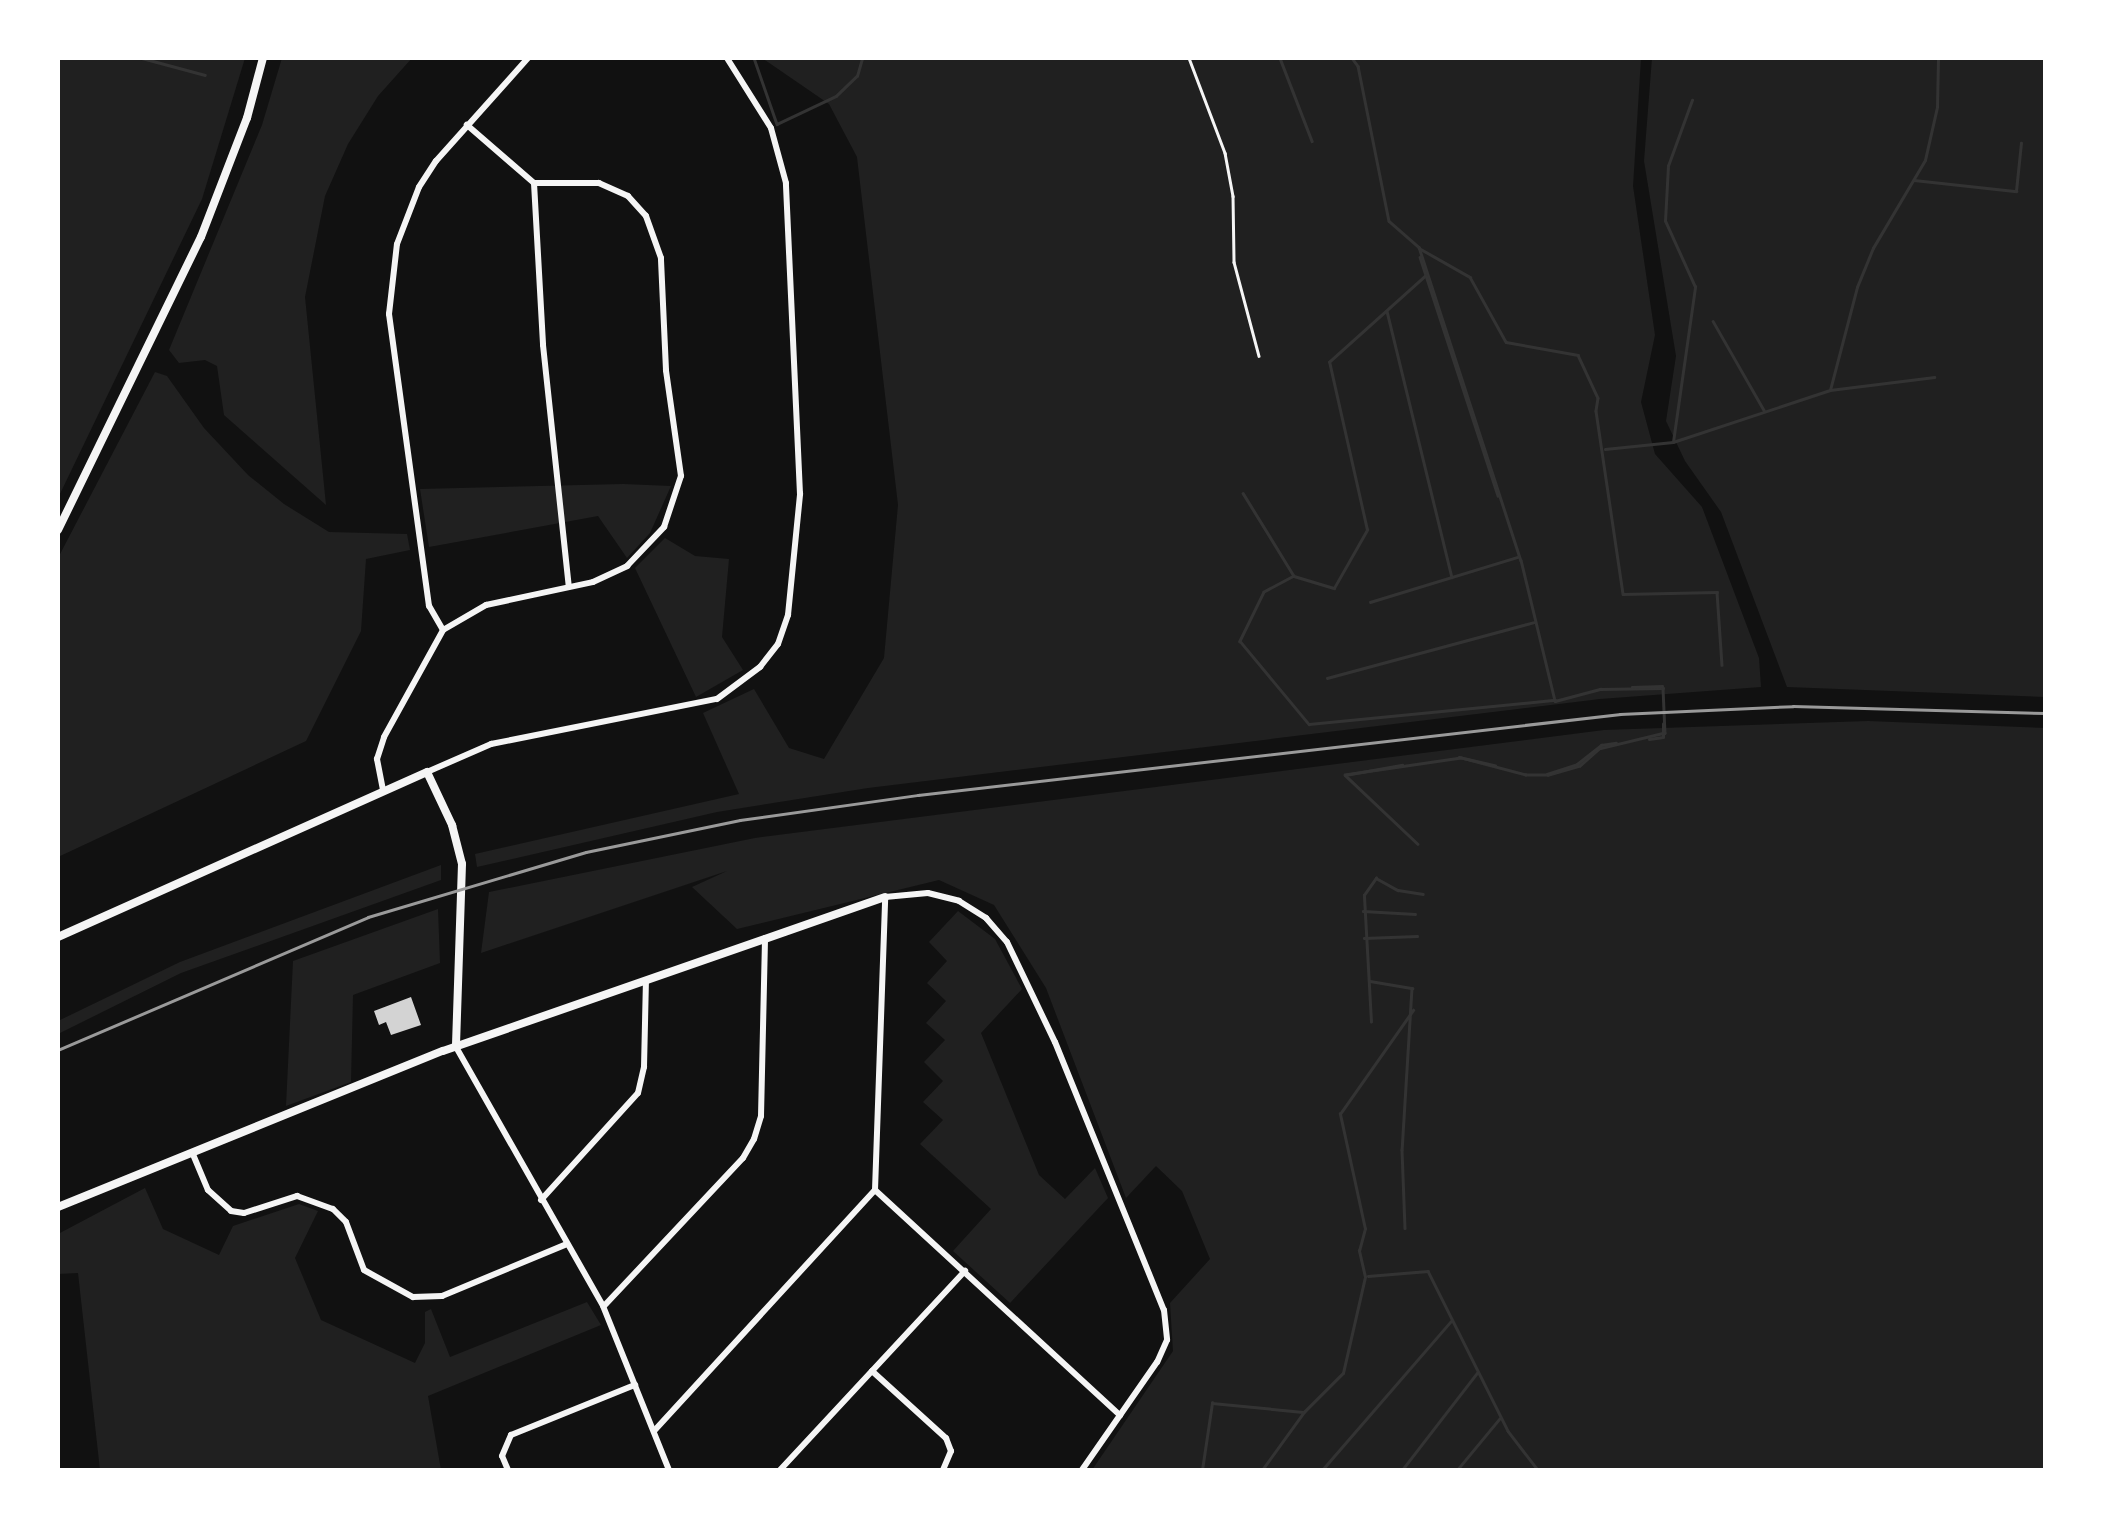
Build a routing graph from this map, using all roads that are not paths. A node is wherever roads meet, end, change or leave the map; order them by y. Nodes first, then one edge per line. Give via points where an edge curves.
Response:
1 (263, 58) edge
2 (528, 58) edge
3 (727, 58) edge
4 (468, 125) junction
5 (534, 183) junction
6 (58, 530) edge
7 (569, 587) junction
8 (443, 630) junction
9 (427, 772) junction
10 (383, 790) junction
11 (886, 896) junction
12 (58, 936) edge
13 (765, 936) junction
14 (646, 979) junction
15 (456, 1046) junction
16 (192, 1152) junction
17 (875, 1190) junction
18 (541, 1200) junction
19 (58, 1206) edge
20 (566, 1244) junction
21 (965, 1271) junction
22 (604, 1306) junction
23 (872, 1371) junction
24 (635, 1385) junction
25 (1120, 1415) junction
26 (654, 1432) junction
27 (508, 1470) edge
28 (669, 1470) edge
29 (780, 1470) edge
30 (943, 1470) edge
31 (1082, 1470) edge

1 - 6 street via 201,237
2 - 4 street
3 - 9 street via 770,128 786,183 800,494 788,615 778,644 760,667 717,699 490,744
4 - 5 street
4 - 8 street via 420,186 390,277 416,526 429,606
5 - 7 street via 543,345
5 - 7 street via 599,184 628,196 646,216 661,258 666,370 680,454 674,506 652,544 612,575
7 - 8 street via 486,605
8 - 10 street via 384,737 377,758
9 - 10 street
9 - 15 street via 462,864
10 - 12 street
11 - 13 street
11 - 17 street
11 - 25 street via 928,893 986,918 1007,942 1040,1008 1164,1310 1162,1352
13 - 14 street
13 - 22 street via 754,1139
14 - 15 street
14 - 18 street via 638,1093
15 - 16 street
15 - 18 street
16 - 19 street
16 - 20 street via 208,1190 231,1211 297,1196 333,1209 346,1222 364,1270 413,1297 442,1296
17 - 21 street
17 - 26 street
18 - 20 street
20 - 22 street
21 - 23 street
21 - 25 street
22 - 24 street
23 - 29 street
23 - 30 street via 946,1438 951,1451
24 - 26 street
24 - 27 street via 512,1435 502,1456
25 - 31 street
26 - 28 street

